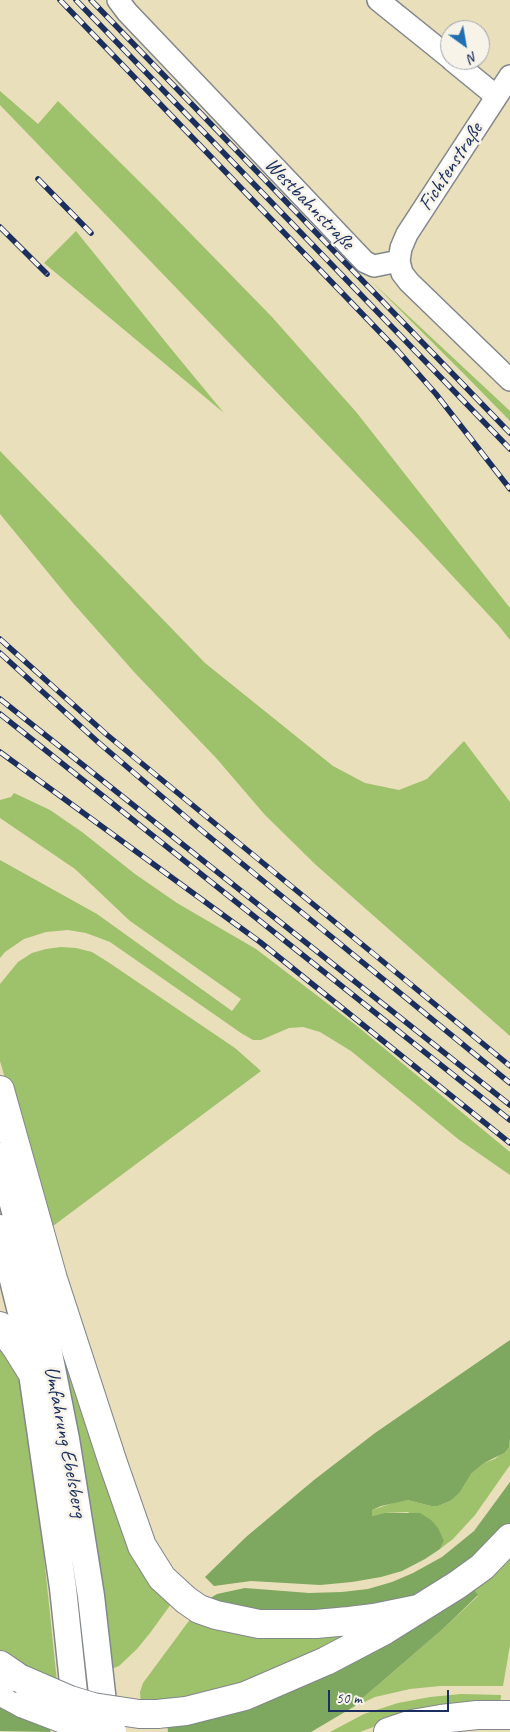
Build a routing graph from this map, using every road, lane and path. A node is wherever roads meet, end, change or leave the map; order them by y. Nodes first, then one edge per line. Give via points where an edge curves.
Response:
1 (118, 0) edge
2 (378, 0) edge
3 (440, 50) edge
4 (464, 70) edge
5 (510, 76) edge
6 (496, 96) junction
7 (399, 261) junction
8 (510, 380) edge
9 (0, 1090) edge
10 (0, 1156) edge
11 (0, 1228) edge
12 (0, 1326) edge
13 (31, 1371) junction
14 (510, 1538) edge
15 (418, 1609) junction
16 (6, 1678) edge
17 (510, 1715) edge
18 (74, 1728) edge
19 (106, 1732) edge
20 (112, 1732) edge
21 (388, 1732) edge

1 - 7 street, Westbahnstraße via 364,262 374,266
2 - 3 street
4 - 6 street
5 - 6 street, Fichtenstraße
6 - 7 street, Fichtenstraße via 407,234
7 - 8 street via 409,282
9 - 15 highway via 53,1279 134,1524 142,1546 162,1578 199,1608 237,1620 286,1625 349,1621
10 - 19 main road, Umfahrung Ebelsberg via 44,1328 66,1439 91,1596
11 - 13 main road, Umfahrung Ebelsberg via 26,1332
12 - 13 highway
13 - 18 main road, Umfahrung Ebelsberg via 63,1588
14 - 15 highway via 482,1567
15 - 16 highway, bridge via 360,1644 279,1682 244,1696 186,1711 139,1714 93,1707
16 - 20 highway, bridge via 24,1704 66,1720
17 - 21 highway via 441,1719

